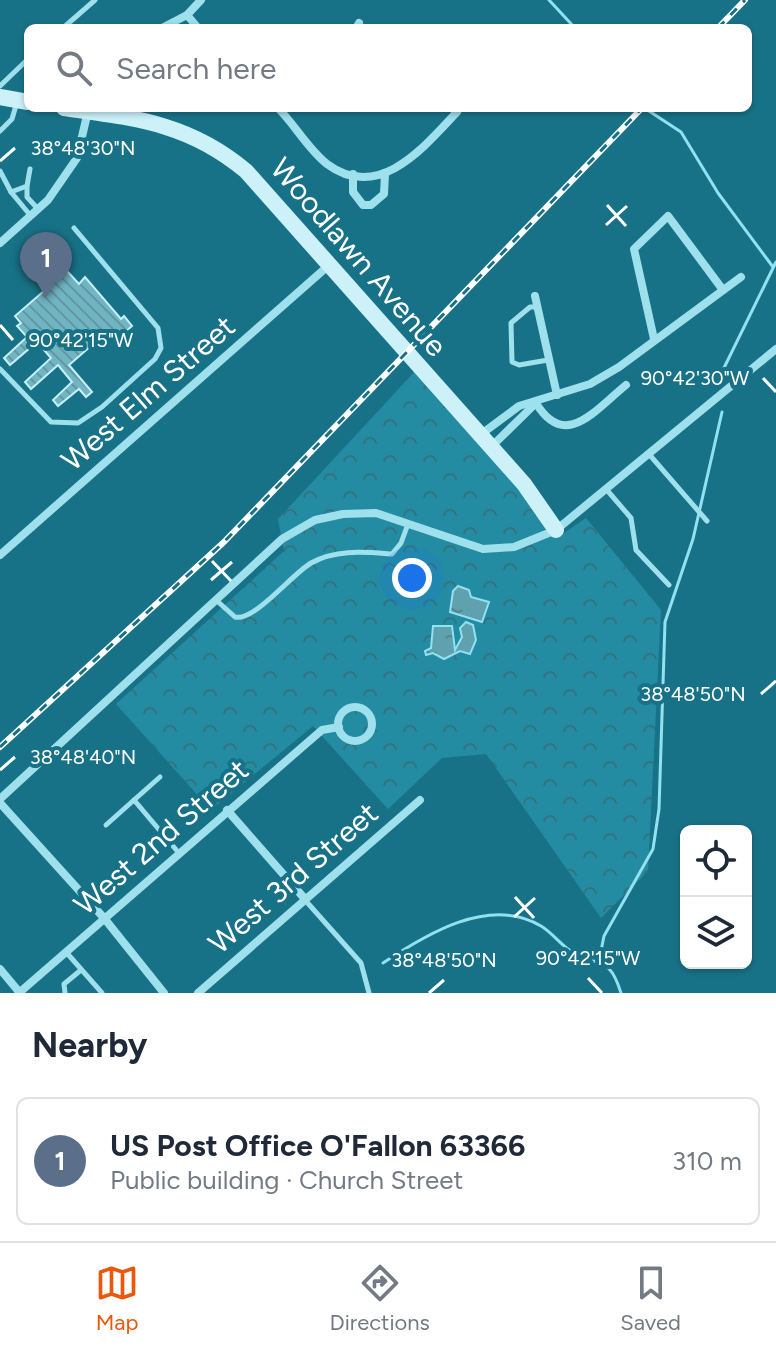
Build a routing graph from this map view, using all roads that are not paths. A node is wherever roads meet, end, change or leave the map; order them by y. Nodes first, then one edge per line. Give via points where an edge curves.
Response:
1 (95, 0) edge
2 (201, 0) edge
3 (187, 15) junction
4 (68, 24) edge
5 (170, 24) edge
6 (195, 24) edge
7 (24, 63) edge
8 (1, 85) edge
9 (23, 102) edge
10 (88, 112) edge
11 (100, 112) edge
12 (283, 112) edge
13 (457, 112) dead end
14 (0, 131) edge
15 (30, 169) dead end
16 (0, 171) edge
17 (385, 173) junction
18 (353, 174) junction
19 (27, 186) junction
20 (11, 192) junction
21 (34, 212) junction
22 (74, 228) dead end
23 (0, 243) edge
24 (328, 266) junction
25 (741, 277) dead end
26 (723, 290) junction
27 (535, 296) dead end
28 (538, 308) junction
29 (654, 339) junction
30 (776, 349) edge
31 (548, 360) junction
32 (0, 369) edge
33 (626, 385) dead end
34 (557, 395) junction
35 (536, 403) junction
36 (485, 441) junction
37 (648, 453) junction
38 (605, 487) junction
39 (707, 521) dead end
40 (409, 523) junction
41 (556, 530) junction
42 (0, 555) edge
43 (669, 585) dead end
44 (216, 600) junction
45 (339, 727) junction
46 (160, 777) dead end
47 (134, 800) junction
48 (420, 800) dead end
49 (0, 801) edge
50 (227, 810) junction
51 (106, 825) dead end
52 (178, 852) junction
53 (305, 899) junction
54 (104, 918) junction
55 (66, 952) junction
56 (0, 969) edge
57 (81, 970) junction
58 (20, 993) edge
59 (65, 993) edge
60 (102, 993) edge
61 (164, 993) edge
62 (198, 993) edge
63 (369, 993) edge

1 - 4 lane
2 - 3 street
3 - 5 street
3 - 6 street
7 - 8 lane
8 - 9 street
9 - 14 lane
10 - 21 street via 77,158
11 - 24 street, Woodlawn Avenue via 156,121 228,156
12 - 18 street via 328,164
13 - 17 street via 412,158
15 - 19 lane
16 - 20 lane
17 - 18 street
17 - 18 street via 384,194 371,205 363,205 353,192
19 - 20 lane
19 - 21 lane
20 - 21 lane
21 - 23 street
22 - 32 lane via 158,328 161,348 155,359 78,423 51,422
24 - 36 street, Woodlawn Avenue
24 - 42 street, West Elm Street
25 - 26 street
26 - 29 street
26 - 29 street via 668,216 634,249
27 - 28 street
28 - 31 street
28 - 31 lane via 530,307 511,323 512,362
29 - 34 street via 590,384
30 - 37 street
31 - 34 street
33 - 35 street via 575,425 559,428 547,421
34 - 35 street
35 - 36 street
35 - 36 street via 504,414
36 - 41 street, Woodlawn Avenue
37 - 38 street
37 - 39 lane
38 - 41 street
38 - 43 lane via 631,518 636,550
40 - 41 street via 483,549 514,547
40 - 44 street via 376,513 315,520 282,539
40 - 44 lane via 392,554 359,551 311,563 250,615 235,617
44 - 49 street
45 - 45 street via 348,739 358,740 370,731 371,719 360,707 348,708
45 - 50 street, West 2nd Street via 322,730
46 - 47 lane
47 - 51 lane
47 - 52 lane
48 - 53 street, West 3rd Street
49 - 54 street
50 - 52 street, West 2nd Street
50 - 53 street
52 - 54 street, West 2nd Street
53 - 62 street, West 3rd Street
53 - 63 lane via 361,963
54 - 55 street, West 2nd Street
54 - 61 street
55 - 57 lane
55 - 58 street, West 2nd Street
56 - 58 street
57 - 59 lane via 64,984
57 - 60 lane

